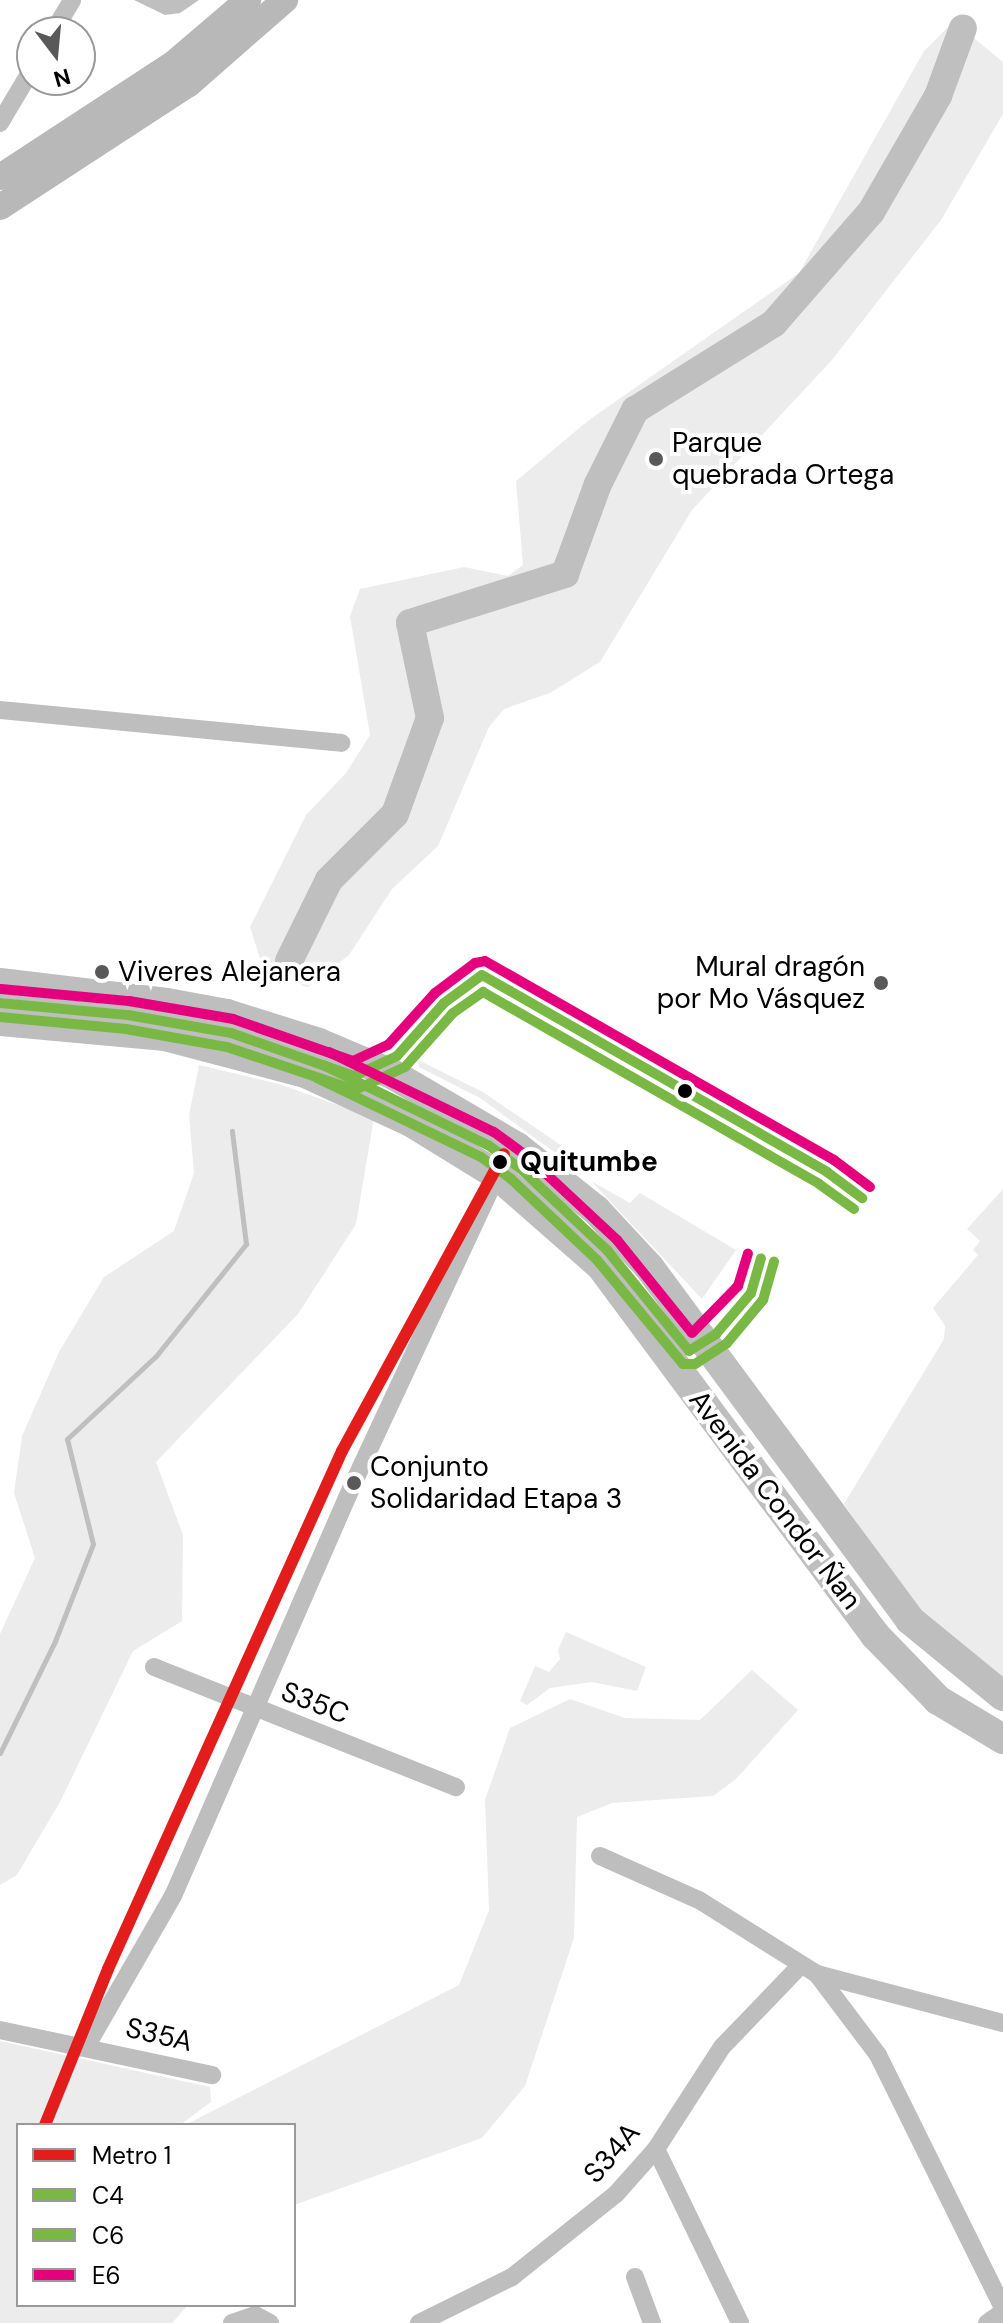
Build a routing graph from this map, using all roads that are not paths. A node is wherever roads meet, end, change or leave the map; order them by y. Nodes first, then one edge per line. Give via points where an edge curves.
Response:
1 (248, 0) edge
2 (285, 0) edge
3 (16, 96) edge
4 (0, 123) edge
5 (4, 186) edge
6 (0, 710) edge
7 (341, 743) dead end
8 (0, 983) edge
9 (0, 1021) edge
10 (497, 1175) junction
11 (154, 1667) dead end
12 (1003, 1696) edge
13 (252, 1709) junction
14 (1003, 1739) edge
15 (456, 1787) dead end
16 (600, 1856) dead end
17 (808, 1970) junction
18 (1003, 2023) edge
19 (0, 2030) edge
20 (86, 2047) junction
21 (212, 2075) dead end
22 (656, 2149) junction
23 (635, 2277) dead end
24 (1003, 2310) edge
25 (442, 2320) edge
26 (232, 2323) edge
27 (270, 2323) edge
28 (419, 2323) edge
29 (652, 2323) edge
30 (740, 2323) edge
31 (987, 2323) edge

1 - 5 main road via 173,64
2 - 5 main road via 189,84
3 - 4 street
6 - 7 street
8 - 12 main road, Avenida Condor Ñan via 167,1003 306,1039 392,1074 517,1147 596,1210 649,1267 910,1620
9 - 10 main road, Avenida Condor Ñan via 165,1036 305,1073 411,1122
10 - 13 street
10 - 14 main road, Avenida Condor Ñan via 601,1266 875,1635 938,1700
11 - 13 street, S35C
13 - 15 street, S35C
13 - 20 street via 161,1921
16 - 17 street via 699,1900
17 - 18 street
17 - 22 street, S34A via 722,2047
17 - 24 street via 878,2055
19 - 20 street, S35A
20 - 21 street, S35A
22 - 25 street, S34A via 579,2229
22 - 30 street
23 - 29 street
24 - 31 street
25 - 28 street, S34A
26 - 27 street via 255,2315

